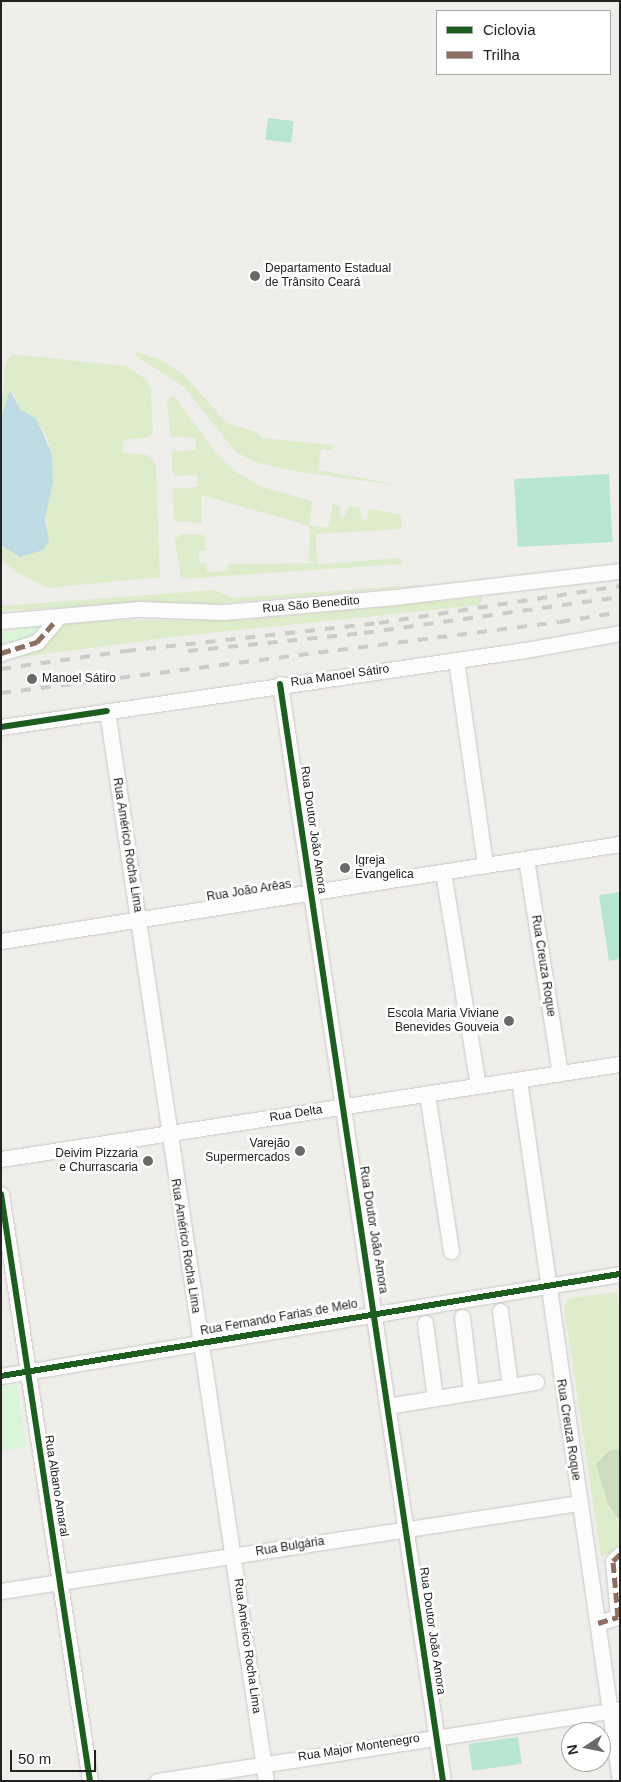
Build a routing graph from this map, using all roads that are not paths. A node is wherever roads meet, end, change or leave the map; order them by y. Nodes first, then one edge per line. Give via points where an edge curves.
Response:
1 (620, 571) edge
2 (1, 621) edge
3 (55, 621) dead end
4 (620, 633) edge
5 (1, 653) edge
6 (456, 660) junction
7 (280, 684) junction
8 (107, 711) junction
9 (1, 727) edge
10 (620, 844) edge
11 (526, 859) junction
12 (486, 865) junction
13 (443, 872) junction
14 (311, 892) junction
15 (139, 921) junction
16 (1, 941) edge
17 (620, 1064) edge
18 (560, 1073) junction
19 (519, 1080) junction
20 (478, 1086) junction
21 (427, 1094) junction
22 (341, 1107) junction
23 (168, 1134) junction
24 (1, 1159) edge
25 (1, 1194) edge
26 (451, 1250) dead end
27 (620, 1274) edge
28 (546, 1286) junction
29 (500, 1312) dead end
30 (375, 1313) junction
31 (462, 1317) dead end
32 (425, 1323) dead end
33 (200, 1344) junction
34 (27, 1373) junction
35 (1, 1376) edge
36 (536, 1382) dead end
37 (510, 1386) junction
38 (472, 1391) junction
39 (435, 1398) junction
40 (387, 1406) junction
41 (579, 1503) junction
42 (406, 1529) junction
43 (620, 1554) edge
44 (234, 1556) junction
45 (60, 1582) junction
46 (1, 1591) edge
47 (598, 1622) junction
48 (614, 1710) edge
49 (436, 1736) junction
50 (264, 1764) junction
51 (90, 1781) edge
52 (157, 1781) edge
53 (266, 1781) edge
54 (443, 1781) edge
55 (620, 1781) edge

1 - 2 street, Rua São Benedito via 395,597 224,612 139,609
3 - 5 street via 37,642
4 - 6 street, Rua Manoel Sátiro
6 - 7 street, Rua Manoel Sátiro
6 - 12 street
7 - 8 street, Rua Manoel Sátiro
7 - 14 street, Rua Doutor João Amora
8 - 9 street, Rua Manoel Sátiro
8 - 15 street, Rua Américo Rocha Lima
10 - 11 street, Rua João Arêas
11 - 12 street, Rua João Arêas
11 - 18 street, Rua Creuza Roque
12 - 13 street, Rua João Arêas
13 - 14 street, Rua João Arêas
13 - 20 street
14 - 15 street, Rua João Arêas
14 - 22 street, Rua Doutor João Amora
15 - 16 street, Rua João Arêas
15 - 23 street, Rua Américo Rocha Lima
17 - 18 street, Rua Delta
18 - 19 street, Rua Delta
19 - 20 street, Rua Delta
19 - 28 street, Rua Creuza Roque
20 - 21 street, Rua Delta
21 - 22 street, Rua Delta
21 - 26 street
22 - 23 street, Rua Delta
22 - 30 street, Rua Doutor João Amora
23 - 24 street, Rua Delta
23 - 33 street, Rua Américo Rocha Lima
25 - 34 street, Rua Albano Amaral
27 - 28 street, Rua Fernando Farias de Melo
28 - 30 street, Rua Fernando Farias de Melo
28 - 41 street, Rua Creuza Roque
29 - 37 street
30 - 33 street, Rua Fernando Farias de Melo
30 - 40 street, Rua Doutor João Amora
31 - 38 street
32 - 39 street
33 - 34 street, Rua Fernando Farias de Melo
33 - 44 street, Rua Américo Rocha Lima
34 - 35 street, Rua Fernando Farias de Melo
34 - 45 street, Rua Albano Amaral
36 - 37 street
37 - 38 street
38 - 39 street
39 - 40 street
40 - 42 street, Rua Doutor João Amora
41 - 42 street, Rua Bulgária
41 - 47 street, Rua Creuza Roque
42 - 44 street, Rua Bulgária
42 - 49 street, Rua Doutor João Amora
43 - 47 street via 613,1561 618,1617
44 - 45 street, Rua Bulgária
44 - 50 street, Rua Américo Rocha Lima
45 - 46 street, Rua Bulgária
45 - 51 street, Rua Albano Amaral
47 - 48 street, Rua Creuza Roque
48 - 49 street, Rua Major Montenegro
48 - 55 street, Rua Creuza Roque
49 - 50 street, Rua Major Montenegro
49 - 54 street, Rua Doutor João Amora
50 - 52 street, Rua Major Montenegro
50 - 53 street, Rua Américo Rocha Lima

